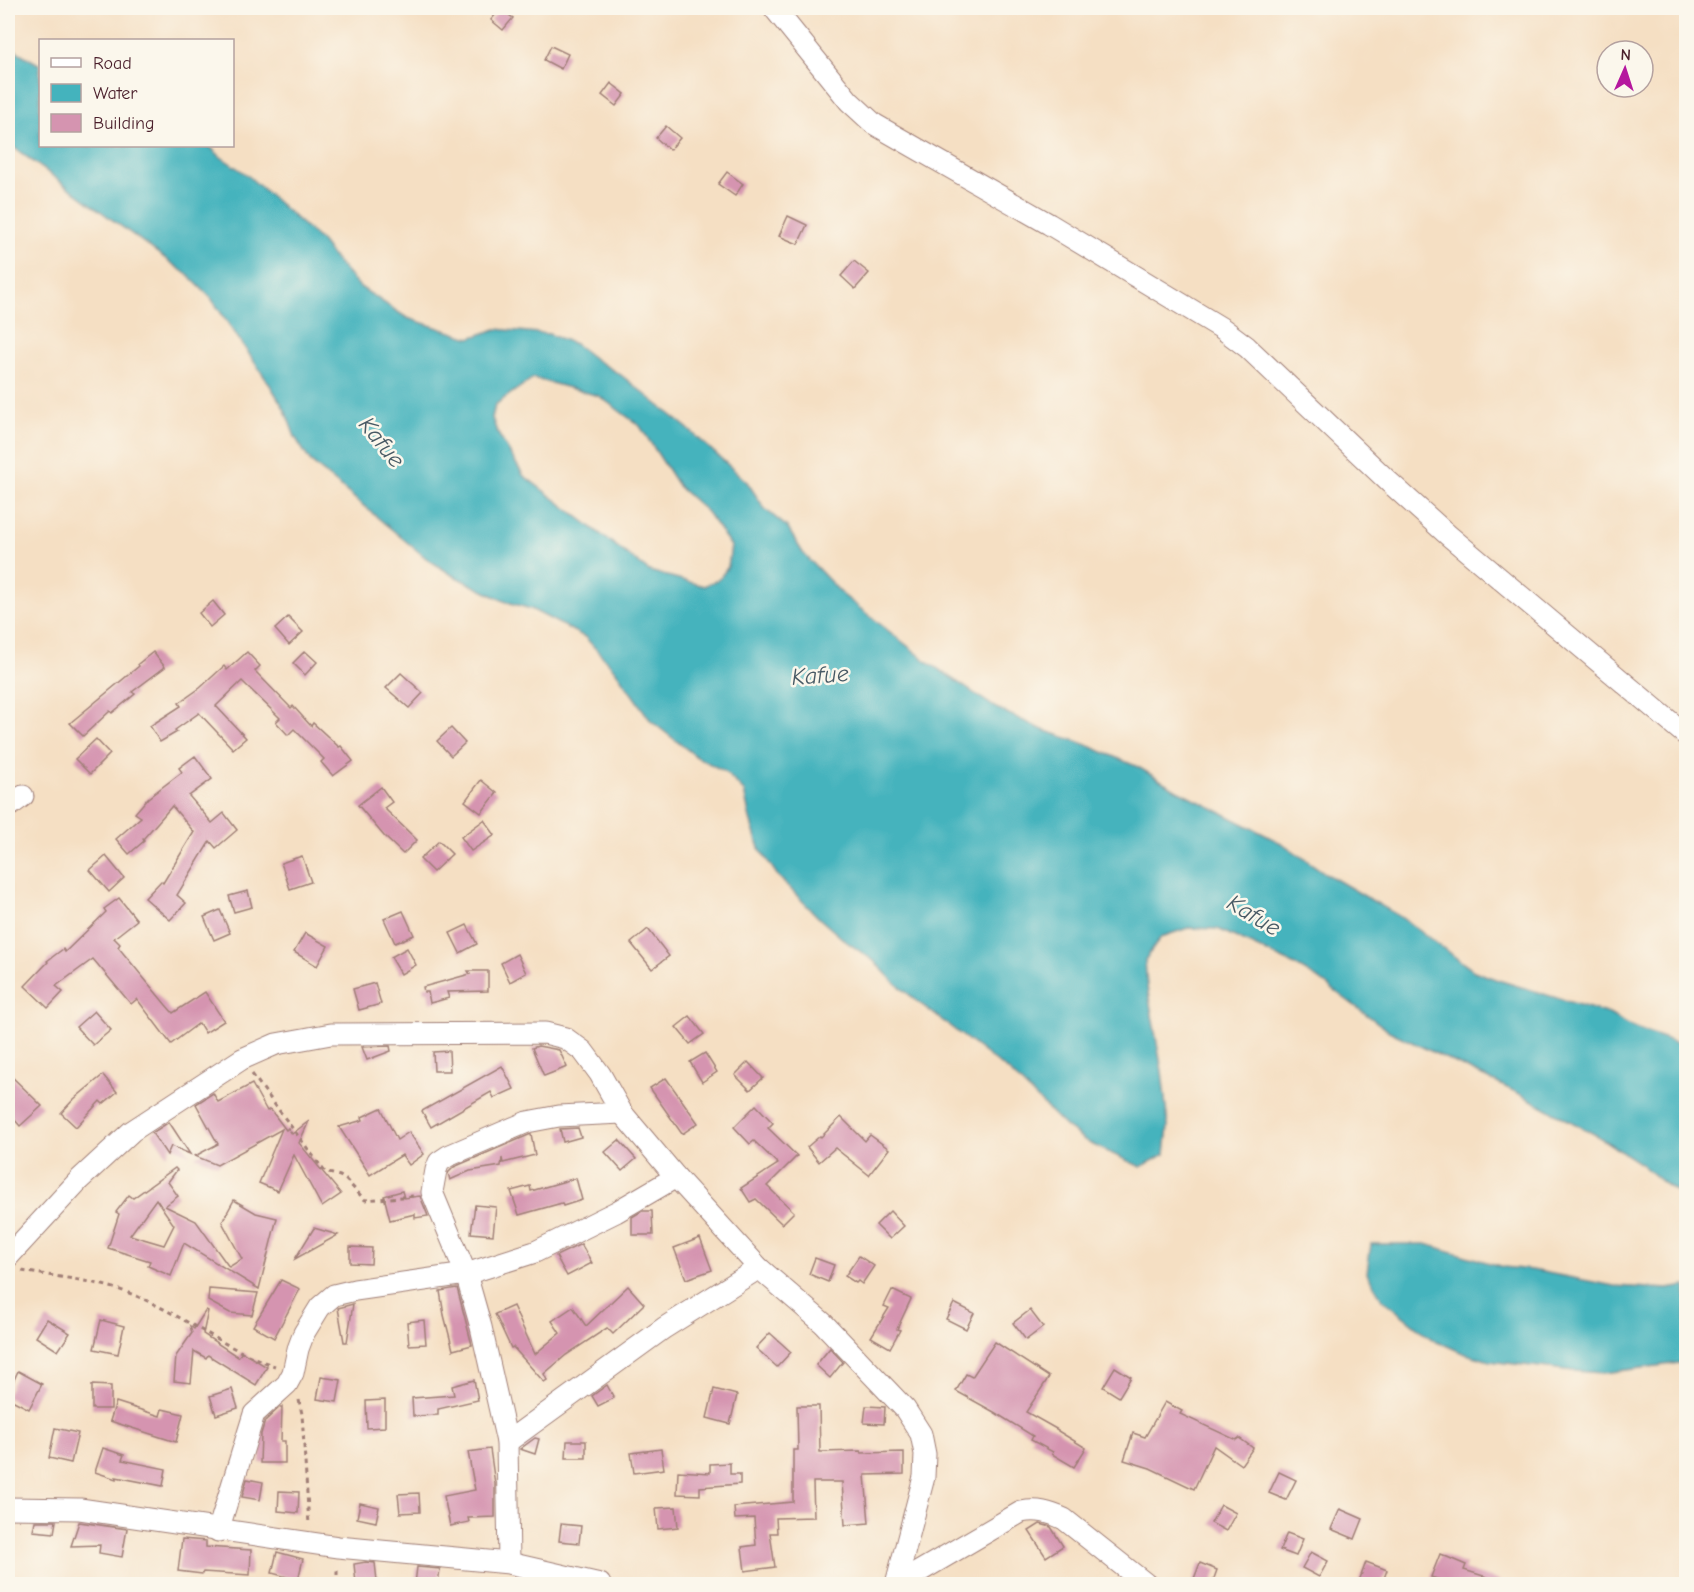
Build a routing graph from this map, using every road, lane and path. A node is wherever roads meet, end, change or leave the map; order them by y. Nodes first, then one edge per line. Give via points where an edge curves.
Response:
1 (774, 8) edge
2 (1686, 735) edge
3 (242, 1059) junction
4 (622, 1113) junction
5 (676, 1177) junction
6 (432, 1192) junction
7 (13, 1264) edge
8 (759, 1268) junction
9 (466, 1274) junction
10 (290, 1378) junction
11 (507, 1442) junction
12 (8, 1508) edge
13 (218, 1531) junction
14 (310, 1543) junction
15 (509, 1563) junction
16 (1142, 1583) edge
17 (600, 1584) edge
18 (897, 1584) edge

1 - 2 street via 849,101 874,124 1109,260 1247,347 1448,535
3 - 4 street via 276,1044 331,1035 545,1033 565,1038 583,1051
3 - 6 path via 319,1166 346,1180 361,1198 369,1201
3 - 7 street via 132,1131 80,1179
4 - 5 street
4 - 6 street via 527,1122 448,1156 436,1170
5 - 8 street
5 - 9 street via 535,1252
6 - 9 street
7 - 10 path via 126,1292
8 - 11 street via 664,1328
8 - 18 street via 823,1323 905,1409 921,1434 924,1477
9 - 10 street via 334,1295 320,1307 304,1333
9 - 11 street
10 - 13 street via 254,1414
10 - 14 path via 302,1414
11 - 15 street
12 - 13 street via 80,1509
13 - 14 street
14 - 15 street
15 - 17 street
16 - 18 street via 1064,1520 1036,1510 1021,1512

